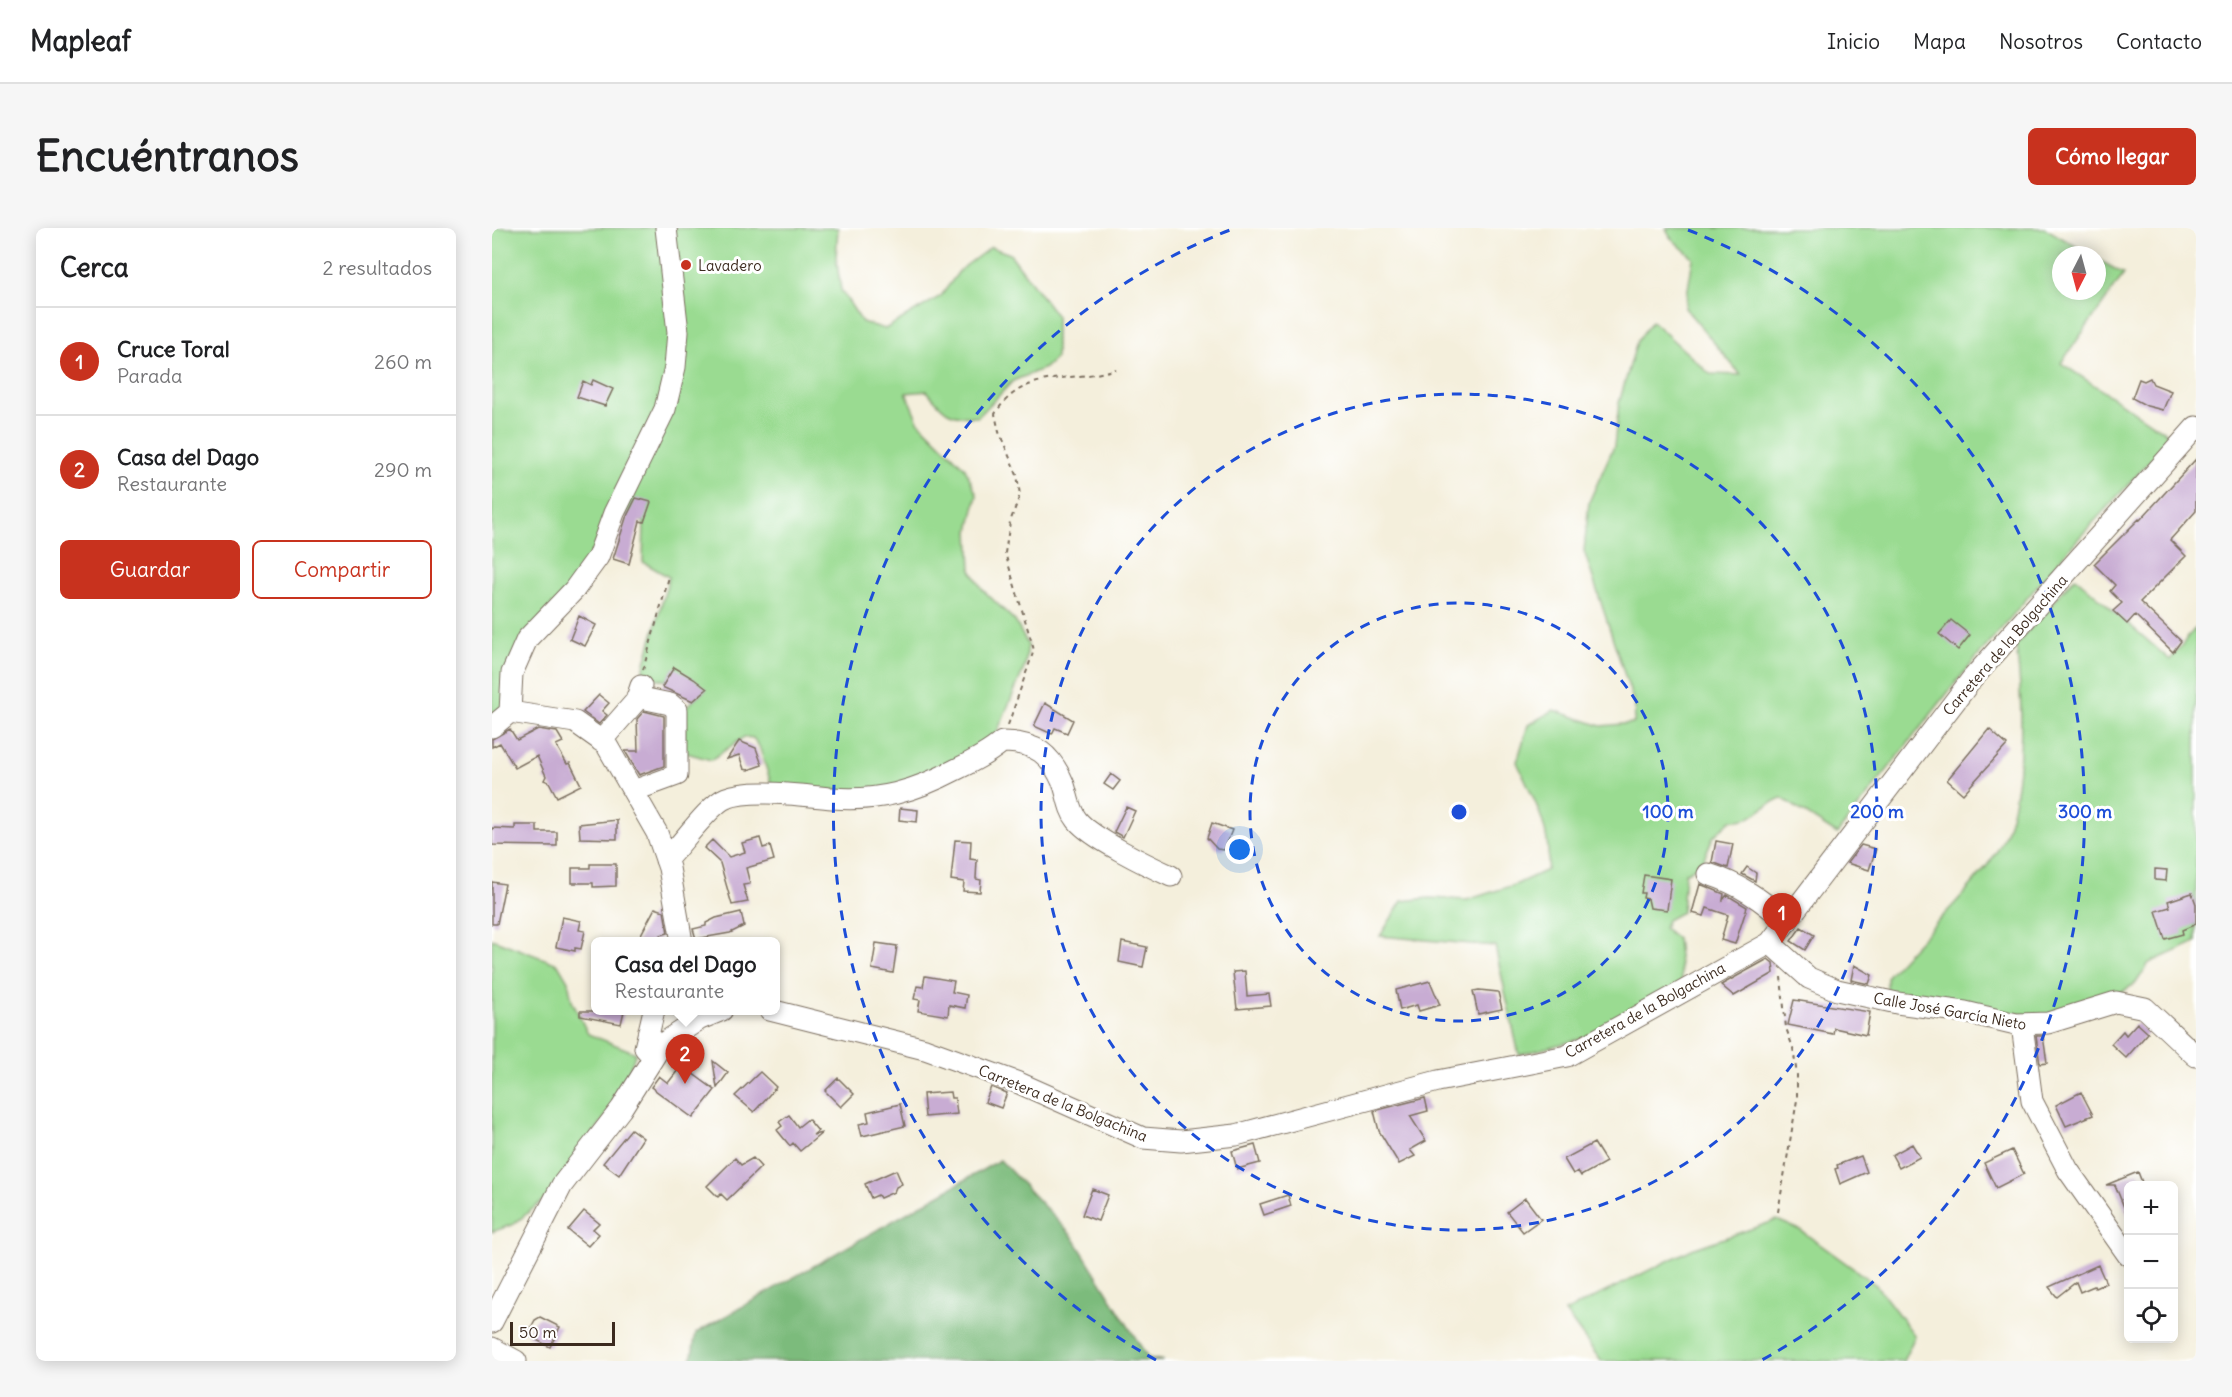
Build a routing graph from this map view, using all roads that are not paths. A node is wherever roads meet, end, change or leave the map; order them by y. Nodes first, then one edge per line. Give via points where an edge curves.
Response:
1 (666, 228) edge
2 (2196, 427) edge
3 (510, 712) junction
4 (492, 727) edge
5 (602, 741) junction
6 (633, 791) junction
7 (666, 860) junction
8 (1708, 874) dead end
9 (1171, 876) dead end
10 (1787, 922) junction
11 (680, 937) edge
12 (1777, 949) junction
13 (780, 1013) edge
14 (653, 1015) edge
15 (711, 1015) edge
16 (2022, 1025) junction
17 (2196, 1056) edge
18 (653, 1057) junction
19 (2124, 1249) edge
20 (492, 1322) edge
21 (492, 1348) edge
22 (516, 1361) edge

1 - 3 street via 678,332 665,410 614,513 598,557 574,591 527,639 519,654 512,673
2 - 10 street, Carretera de la Bolgachina via 1972,679
3 - 4 street
3 - 5 street via 574,722
5 - 6 street
5 - 6 street via 639,692 677,710 677,775
6 - 7 street via 657,833
7 - 9 street via 716,803 728,797 888,797 935,780 990,753 1002,742 1030,744 1046,754 1064,785 1077,820 1142,863
7 - 11 street
8 - 10 street via 1756,895
10 - 12 street, Carretera de la Bolgachina
12 - 13 street, Carretera de la Bolgachina via 1567,1056 1438,1081 1236,1135 1181,1141 1143,1138 1019,1083 925,1049
12 - 16 street, Calle José García Nieto via 1809,978 1837,990
14 - 18 street via 645,1048
15 - 18 street via 662,1044
16 - 17 street, Calle José García Nieto via 2048,1023 2116,1002 2145,1008
16 - 19 street via 2032,1101 2068,1170
18 - 20 street via 621,1109 562,1185
21 - 22 street

